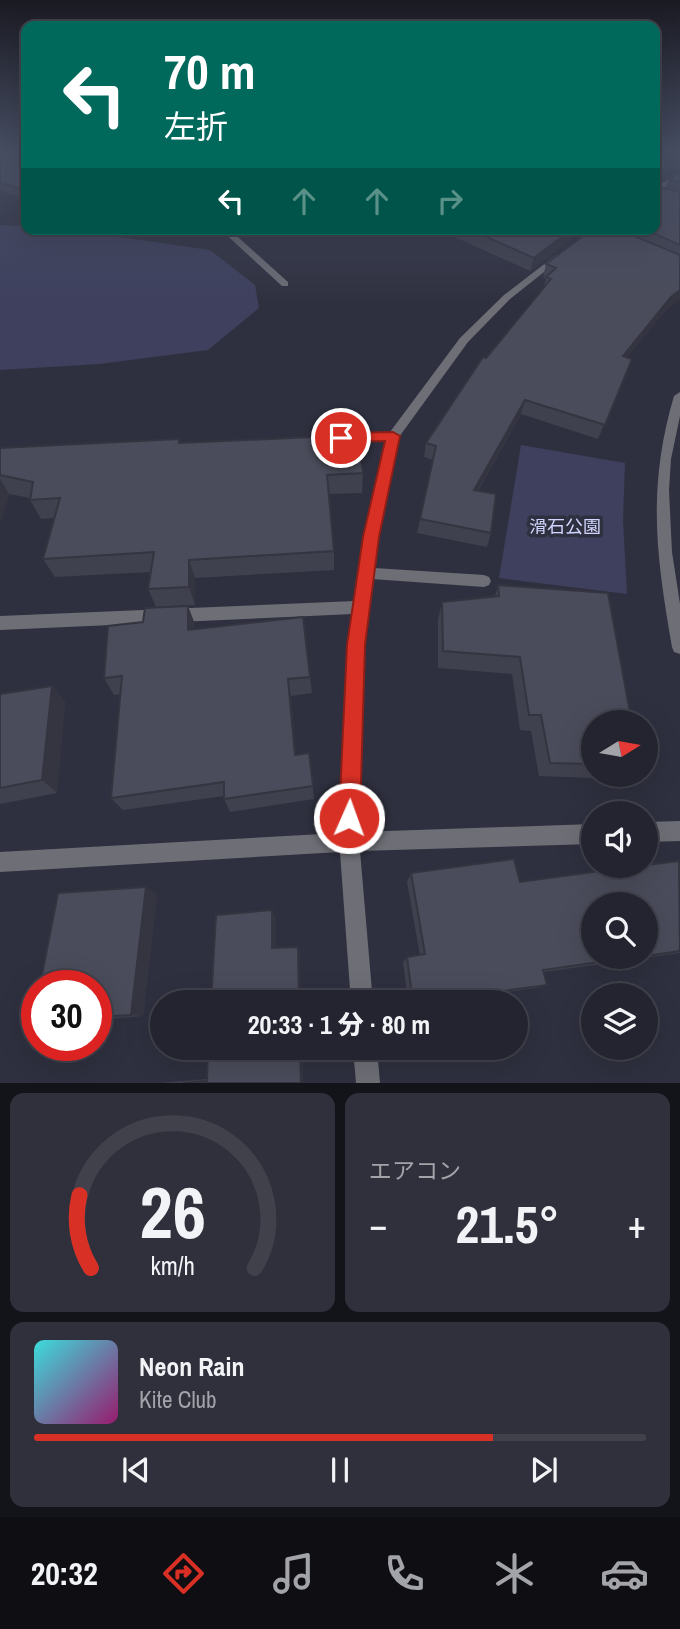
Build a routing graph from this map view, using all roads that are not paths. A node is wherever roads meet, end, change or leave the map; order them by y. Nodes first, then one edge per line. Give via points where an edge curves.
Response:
1 (231, 235) edge
2 (569, 250) edge
3 (285, 284) dead end
4 (680, 396) edge
5 (678, 411) edge
6 (393, 436) junction
7 (325, 438) edge
8 (367, 573) junction
9 (484, 581) dead end
10 (361, 607) junction
11 (0, 623) edge
12 (680, 647) edge
13 (680, 831) edge
14 (658, 832) edge
15 (581, 834) edge
16 (349, 842) junction
17 (0, 862) edge
18 (361, 990) edge
19 (366, 1060) edge
20 (368, 1083) edge

1 - 3 street
2 - 6 street via 508,297 464,340
4 - 5 street
5 - 12 street via 662,476 663,540
6 - 7 street
6 - 8 street
8 - 9 street
8 - 10 street
10 - 11 street
10 - 16 street
13 - 14 street
15 - 16 street
16 - 17 street
16 - 18 street
19 - 20 street

